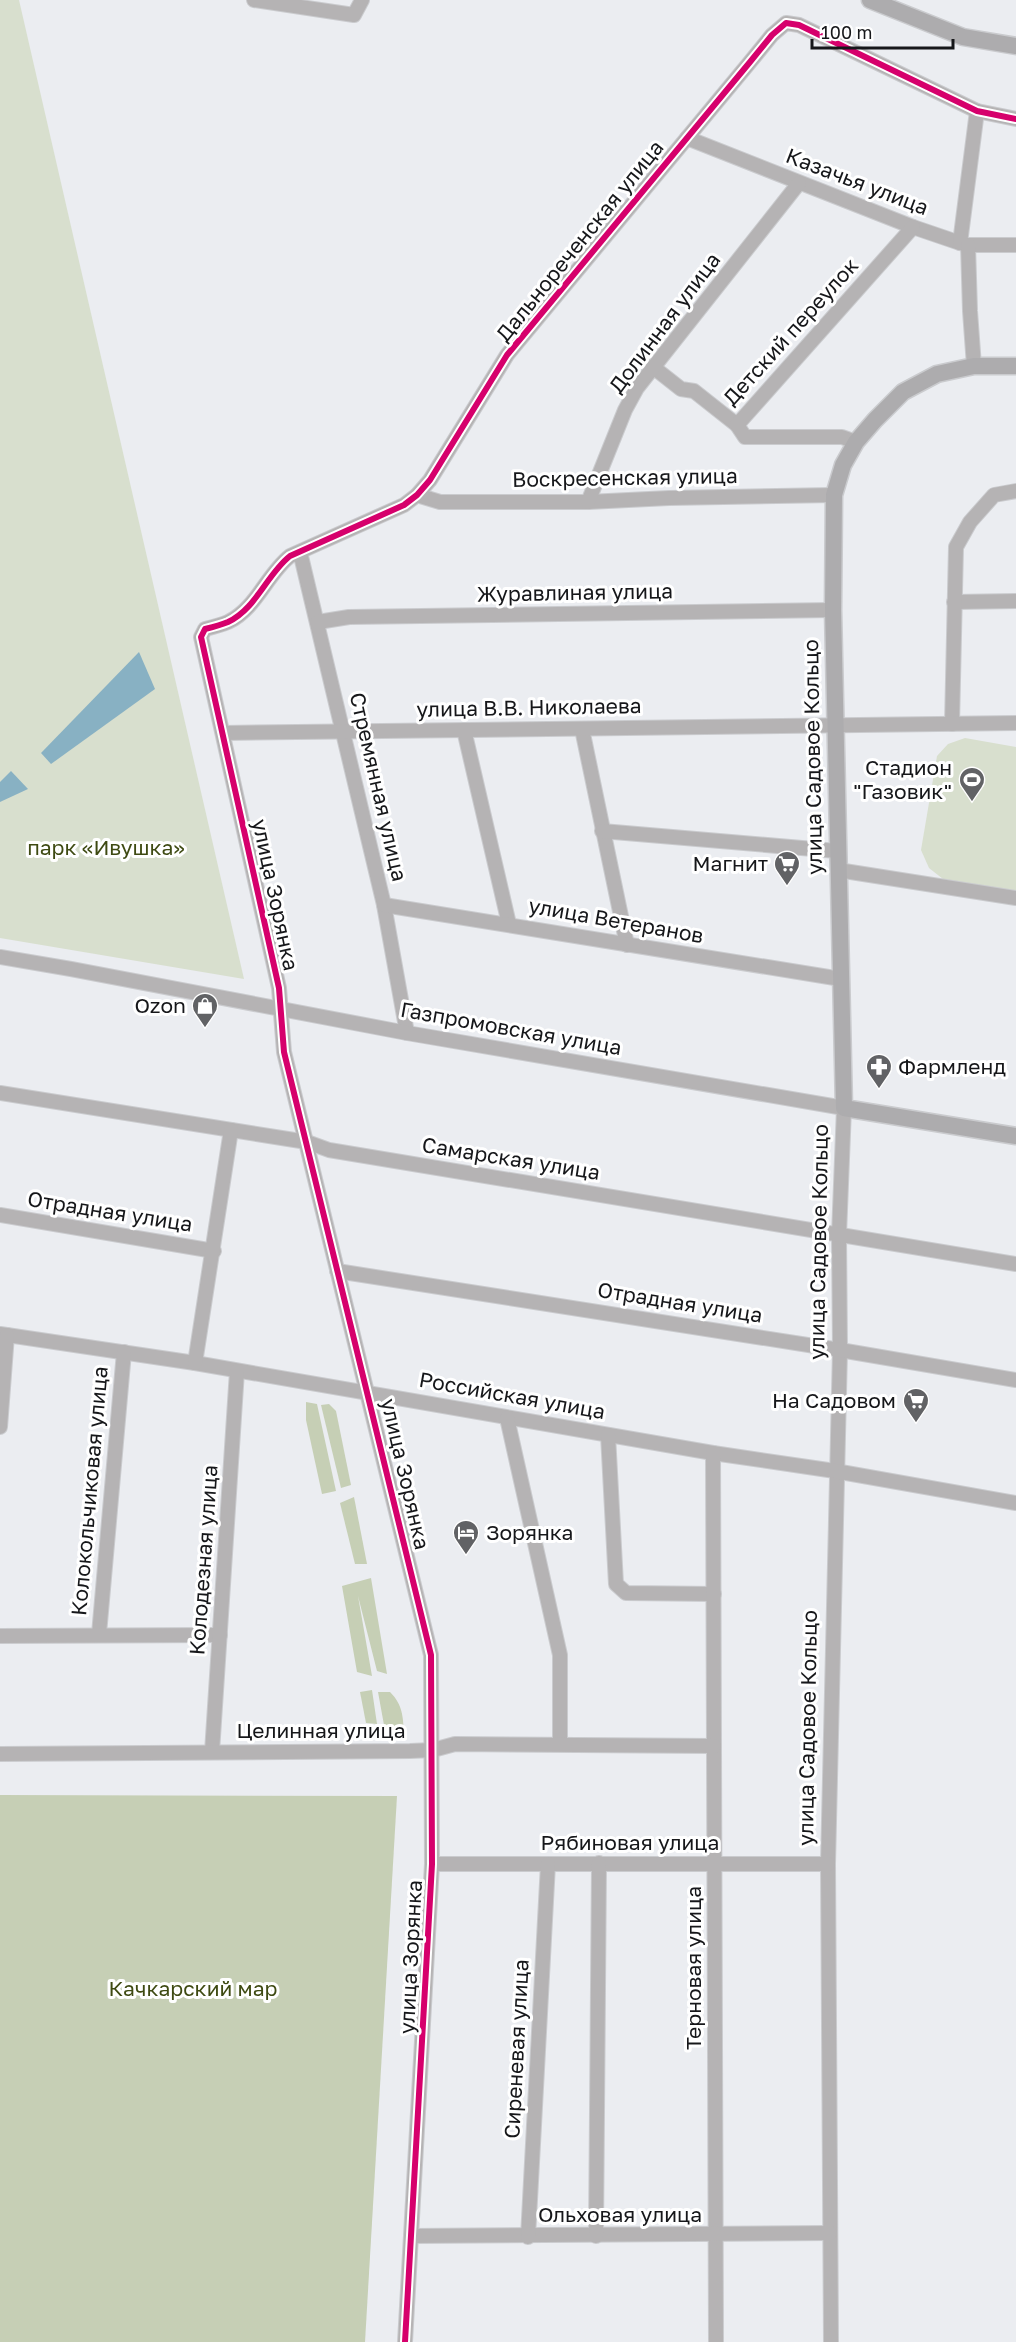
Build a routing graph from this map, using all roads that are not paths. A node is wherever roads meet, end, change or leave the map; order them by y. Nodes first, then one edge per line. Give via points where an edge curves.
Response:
1 (254, 0) edge
2 (363, 0) edge
3 (870, 0) edge
4 (1016, 46) edge
5 (977, 111) junction
6 (1016, 119) edge
7 (687, 138) junction
8 (799, 183) junction
9 (913, 227) junction
10 (964, 244) junction
11 (1016, 245) edge
12 (974, 366) junction
13 (1016, 366) edge
14 (653, 367) junction
15 (737, 425) junction
16 (856, 442) junction
17 (1016, 491) edge
18 (417, 495) junction
19 (834, 495) junction
20 (588, 502) junction
21 (300, 552) junction
22 (1016, 601) edge
23 (954, 602) junction
24 (833, 610) junction
25 (318, 622) junction
26 (205, 629) joint
27 (1016, 723) edge
28 (835, 724) junction
29 (952, 724) junction
30 (582, 729) junction
31 (464, 730) junction
32 (345, 732) junction
33 (223, 734) junction
34 (602, 831) junction
35 (837, 851) junction
36 (838, 870) junction
37 (1016, 898) edge
38 (384, 905) junction
39 (509, 924) junction
40 (627, 945) junction
41 (0, 957) edge
42 (841, 979) junction
43 (280, 1010) junction
44 (407, 1034) junction
45 (0, 1093) edge
46 (844, 1108) junction
47 (231, 1130) junction
48 (1016, 1136) edge
49 (307, 1142) junction
50 (0, 1215) edge
51 (839, 1235) junction
52 (214, 1251) junction
53 (1016, 1264) edge
54 (337, 1271) junction
55 (4, 1335) edge
56 (840, 1350) junction
57 (124, 1352) junction
58 (195, 1363) junction
59 (237, 1371) junction
60 (1016, 1380) edge
61 (369, 1393) junction
62 (507, 1418) junction
63 (0, 1427) edge
64 (608, 1435) junction
65 (713, 1453) junction
66 (835, 1471) junction
67 (1016, 1503) edge
68 (714, 1594) junction
69 (99, 1634) junction
70 (220, 1635) junction
71 (0, 1636) edge
72 (561, 1744) junction
73 (714, 1746) junction
74 (433, 1750) junction
75 (212, 1752) junction
76 (0, 1754) edge
77 (599, 1863) junction
78 (716, 1863) junction
79 (432, 1864) junction
80 (548, 1864) junction
81 (828, 1864) junction
82 (830, 2233) junction
83 (596, 2235) junction
84 (715, 2235) junction
85 (411, 2236) junction
86 (528, 2237) junction
87 (405, 2342) edge
88 (716, 2342) edge
89 (831, 2342) edge

1 - 2 street via 354,15
3 - 4 main road via 963,37
5 - 6 street
5 - 7 street, Дальнореченская улица via 793,22 772,35
5 - 10 street
7 - 8 street, Казачья улица
7 - 18 street, Дальнореченская улица via 507,355
8 - 9 street, Казачья улица
8 - 14 street, Долинная улица
9 - 10 street, Казачья улица
9 - 15 street, Детский переулок
10 - 11 street, Казачья улица
10 - 12 street
12 - 13 main road, улица Садовое Кольцо
12 - 16 main road, улица Садовое Кольцо via 937,374 903,392
14 - 15 street via 681,389 694,391
14 - 20 street, Долинная улица via 625,410
15 - 16 street, Детский переулок via 745,437 842,437
16 - 19 main road, улица Садовое Кольцо via 843,465
17 - 23 street via 994,495 970,522 956,547
18 - 20 street, Воскресенская улица via 440,502
18 - 21 street, Дальнореченская улица via 404,506
19 - 20 street, Воскресенская улица
19 - 24 main road, улица Садовое Кольцо
21 - 25 street, Стремянная улица
21 - 26 street, Дальнореченская улица via 282,562 245,609 229,621
22 - 23 street
23 - 29 street
24 - 25 street, Журавлиная улица via 349,617
24 - 28 main road, улица Садовое Кольцо
25 - 32 street, Стремянная улица
26 - 33 street, улица Зорянка via 201,638
27 - 29 street, улица В.В. Николаева
28 - 29 street, улица В.В. Николаева
28 - 30 street, улица В.В. Николаева
28 - 35 main road, улица Садовое Кольцо
30 - 31 street, улица В.В. Николаева
30 - 34 street
31 - 32 street, улица В.В. Николаева
31 - 39 street
32 - 33 street, улица В.В. Николаева
32 - 38 street, Стремянная улица
33 - 43 street, улица Зорянка via 279,988
34 - 35 street
34 - 40 street
35 - 36 main road, улица Садовое Кольцо
36 - 37 street
36 - 42 main road, улица Садовое Кольцо
38 - 39 street, улица Ветеранов
38 - 44 street, Стремянная улица
39 - 40 street, улица Ветеранов
40 - 42 street, улица Ветеранов
41 - 43 street, Газпромовская улица
42 - 46 main road, улица Садовое Кольцо
43 - 44 street, Газпромовская улица
43 - 49 street, улица Зорянка via 284,1052
44 - 46 street, Газпромовская улица
45 - 47 street, Самарская улица
46 - 48 main road, Газпромовская улица
46 - 51 street, улица Садовое Кольцо
47 - 49 street, Самарская улица
47 - 52 street
49 - 51 street, Самарская улица via 329,1150
49 - 54 street, улица Зорянка
50 - 52 street, Отрадная улица
51 - 53 street, Самарская улица
51 - 56 street, улица Садовое Кольцо
52 - 58 street
54 - 56 street, Отрадная улица
54 - 61 street, улица Зорянка
55 - 57 street, Российская улица
55 - 63 street
56 - 60 street, Отрадная улица
56 - 66 street, улица Садовое Кольцо
57 - 58 street, Российская улица
57 - 69 street, Колокольчиковая улица
58 - 59 street, Российская улица
59 - 61 street, Российская улица
59 - 70 street, Колодезная улица
61 - 62 street, Российская улица
61 - 74 street, улица Зорянка via 431,1655
62 - 64 street, Российская улица
62 - 72 street via 560,1655
64 - 65 street, Российская улица
64 - 68 street via 616,1584 626,1593
65 - 66 street, Российская улица
65 - 68 street, Терновая улица
66 - 67 street, Российская улица
66 - 81 street, улица Садовое Кольцо
68 - 73 street, Терновая улица
69 - 70 street
69 - 71 street
70 - 75 street, Колодезная улица
72 - 73 street, Целинная улица
72 - 74 street, Целинная улица via 454,1744
73 - 78 street, Терновая улица
74 - 75 street, Целинная улица
74 - 79 street, улица Зорянка
75 - 76 street, Целинная улица
77 - 78 street, Рябиновая улица
77 - 80 street, Рябиновая улица
77 - 83 street
78 - 81 street, Рябиновая улица
78 - 84 street, Терновая улица
79 - 80 street, Рябиновая улица
79 - 85 street, улица Зорянка
80 - 86 street, Сиреневая улица
81 - 82 street, улица Садовое Кольцо
82 - 84 street, Ольховая улица
82 - 89 street, улица Садовое Кольцо
83 - 84 street, Ольховая улица
83 - 86 street, Ольховая улица
84 - 88 street, Терновая улица
85 - 86 street, Ольховая улица
85 - 87 street, улица Зорянка

